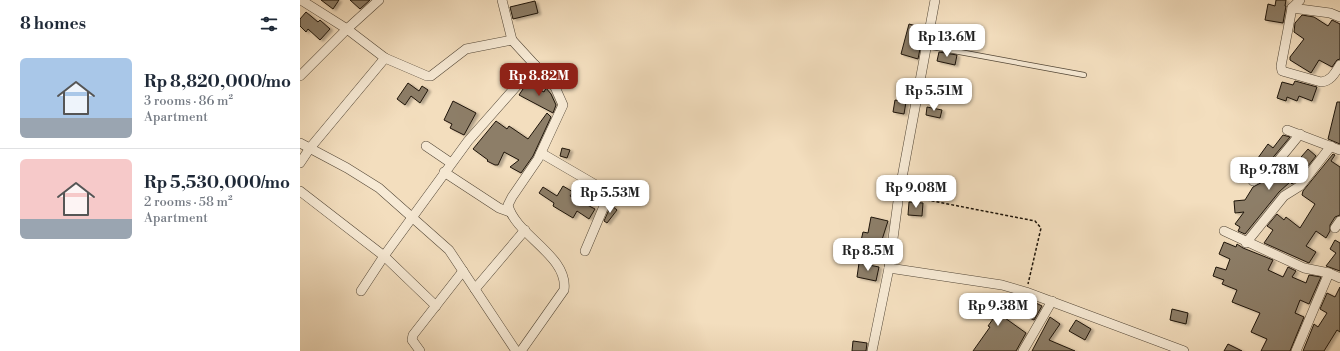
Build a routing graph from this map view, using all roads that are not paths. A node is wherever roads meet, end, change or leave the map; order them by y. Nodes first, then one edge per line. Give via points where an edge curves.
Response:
1 (301, 0) edge
2 (502, 0) edge
3 (935, 0) edge
4 (1300, 0) edge
5 (375, 1) edge
6 (1292, 8) junction
7 (1340, 17) edge
8 (347, 29) junction
9 (512, 40) junction
10 (927, 46) junction
11 (385, 58) junction
12 (535, 65) junction
13 (1340, 66) edge
14 (1084, 75) dead end
15 (300, 76) edge
16 (1287, 130) dead end
17 (1300, 134) junction
18 (300, 143) edge
19 (426, 146) dead end
20 (1331, 146) junction
21 (310, 148) junction
22 (1340, 150) edge
23 (541, 152) junction
24 (300, 163) edge
25 (451, 163) junction
26 (444, 172) junction
27 (1254, 180) dead end
28 (300, 191) edge
29 (510, 212) junction
30 (412, 217) junction
31 (525, 230) junction
32 (1224, 232) dead end
33 (1246, 242) junction
34 (585, 251) dead end
35 (384, 256) junction
36 (889, 268) junction
37 (463, 271) junction
38 (1329, 273) junction
39 (1340, 278) edge
40 (475, 289) junction
41 (361, 291) dead end
42 (1052, 301) junction
43 (436, 306) junction
44 (420, 351) edge
45 (516, 351) edge
46 (522, 351) edge
47 (872, 351) edge
48 (1023, 351) edge
49 (1184, 351) edge
50 (1296, 351) edge

1 - 8 street
2 - 9 street
3 - 10 street
4 - 6 street
5 - 8 street
6 - 7 street via 1330,13
6 - 13 street via 1282,71 1327,82
8 - 11 street
8 - 15 street
9 - 11 street via 466,49 431,76
9 - 12 street
10 - 14 lane
10 - 36 street via 899,194
11 - 21 street
12 - 23 street via 555,87 563,105
12 - 25 street via 468,140
16 - 17 street
17 - 20 street
17 - 27 street via 1269,172
18 - 21 street
19 - 25 street
20 - 22 street
20 - 33 street via 1300,186 1284,196
21 - 24 street
21 - 30 street via 378,188
23 - 29 street via 512,197 508,205
23 - 34 street via 602,188 606,193 606,199
25 - 26 street
26 - 29 street via 499,208
26 - 30 street
28 - 35 street
29 - 31 street
30 - 35 street
30 - 37 street via 449,250
31 - 40 street
31 - 46 street via 559,268 566,282 564,290
32 - 33 street
33 - 38 street via 1304,268
35 - 41 street
35 - 43 street
36 - 42 street via 1002,285
36 - 47 street
37 - 40 street
37 - 43 street
38 - 39 street
38 - 50 street
40 - 45 street
42 - 48 street
42 - 49 street
43 - 44 street via 413,335 412,340

